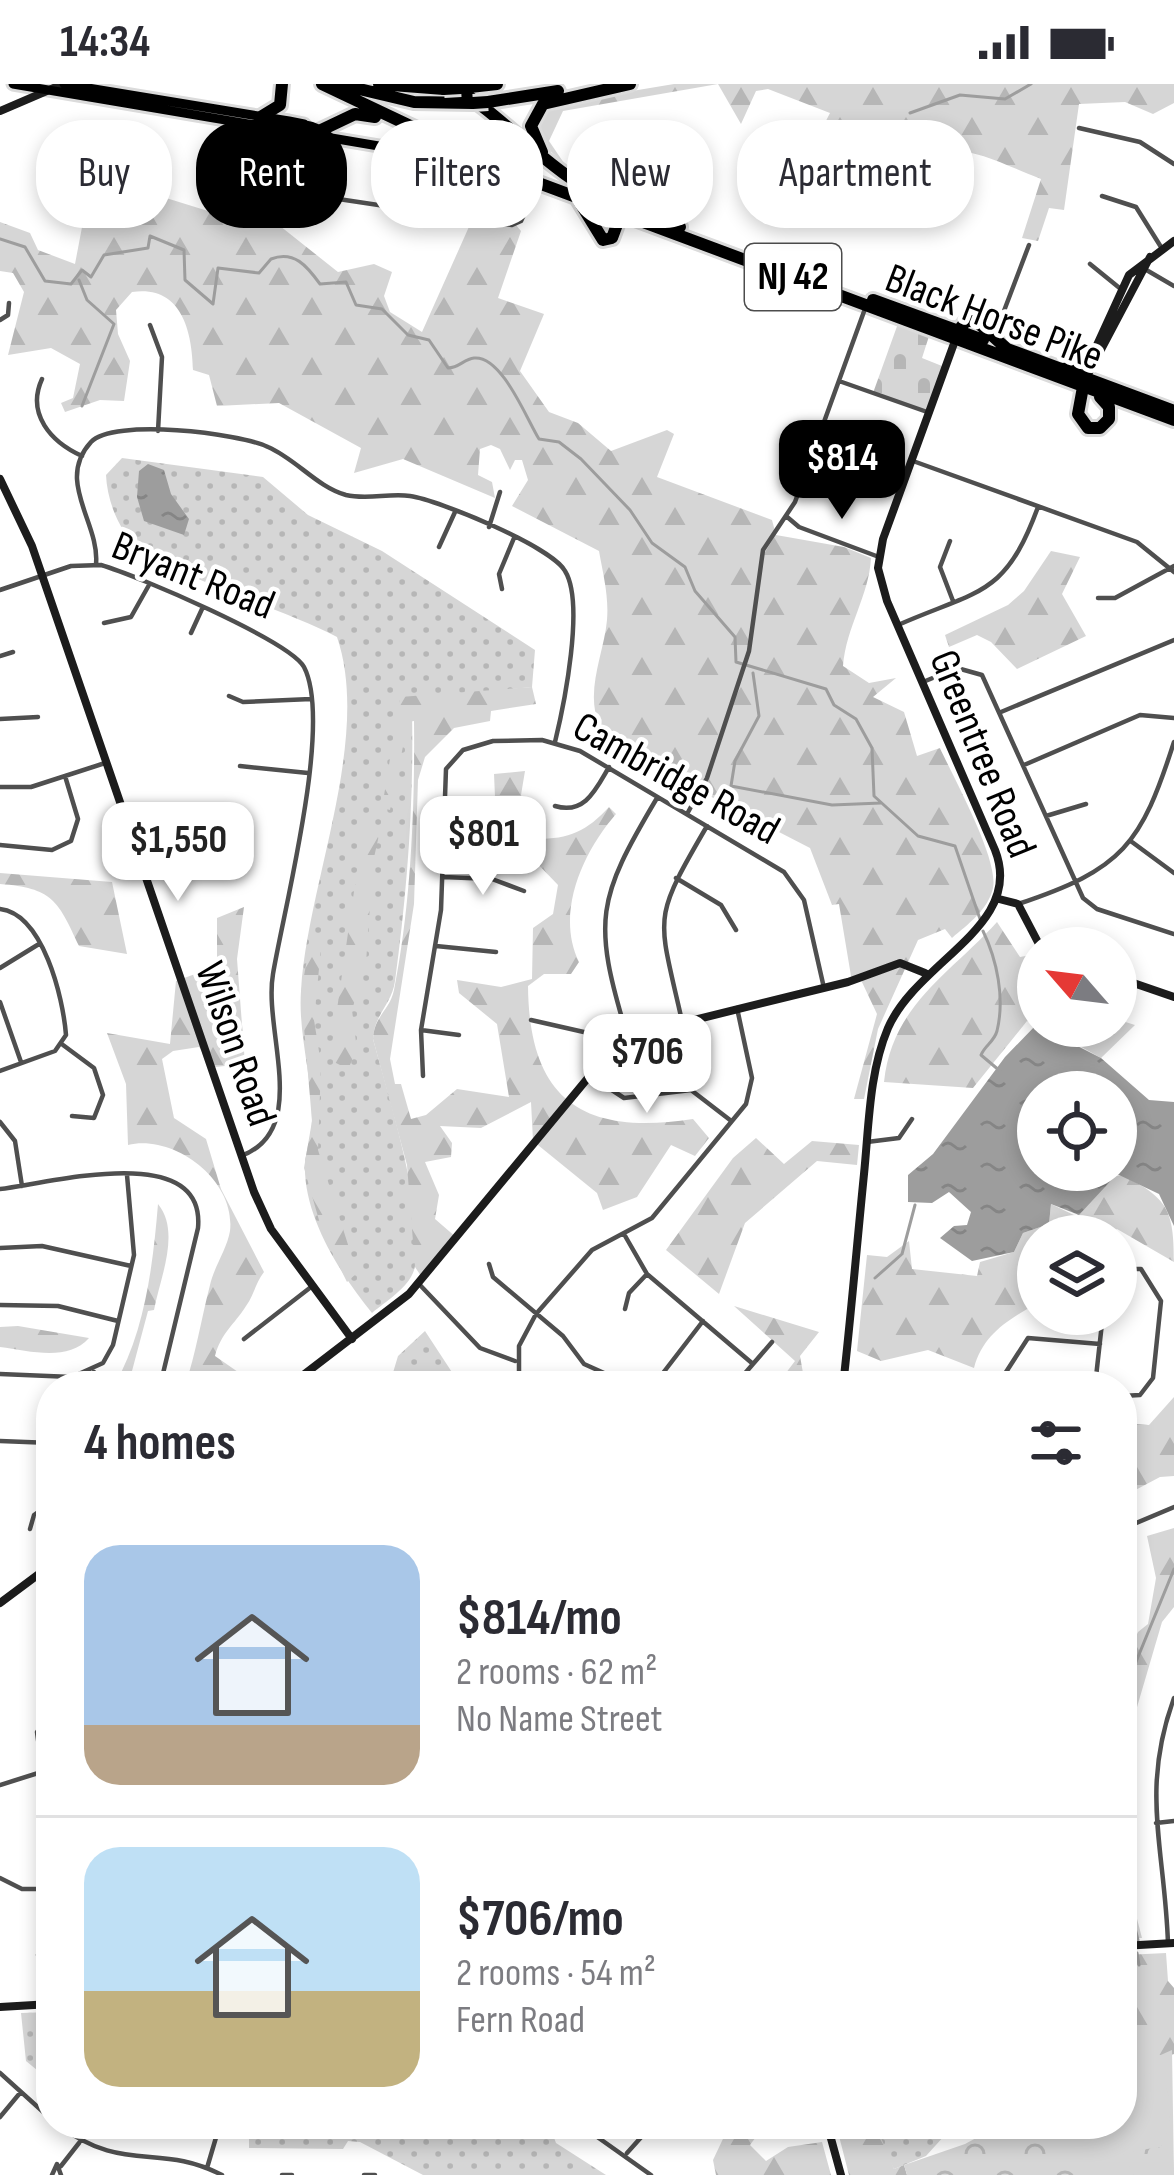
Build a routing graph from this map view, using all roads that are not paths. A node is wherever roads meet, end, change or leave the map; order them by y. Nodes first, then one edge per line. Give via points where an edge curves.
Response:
1 (14, 84) edge
2 (63, 84) edge
3 (282, 84) edge
4 (322, 84) edge
5 (338, 84) edge
6 (379, 84) edge
7 (496, 84) edge
8 (602, 84) edge
9 (630, 84) edge
10 (452, 87) edge
11 (102, 88) edge
12 (45, 91) junction
13 (178, 106) junction
14 (0, 111) edge
15 (259, 120) joint
16 (347, 120) edge
17 (382, 120) edge
18 (393, 120) edge
19 (1079, 128) dead end
20 (1172, 159) edge
21 (557, 172) junction
22 (567, 178) edge
23 (1102, 196) dead end
24 (596, 228) edge
25 (618, 228) edge
26 (668, 228) edge
27 (683, 228) edge
28 (1174, 241) edge
29 (1029, 244) dead end
30 (1157, 250) junction
31 (1090, 265) dead end
32 (1141, 266) junction
33 (1174, 286) edge
34 (1124, 291) junction
35 (9, 303) dead end
36 (866, 306) junction
37 (0, 320) edge
38 (999, 324) junction
39 (150, 325) dead end
40 (984, 328) junction
41 (957, 335) junction
42 (1107, 336) junction
43 (1004, 346) junction
44 (1090, 354) junction
45 (1060, 369) junction
46 (42, 380) dead end
47 (839, 380) junction
48 (1085, 383) junction
49 (918, 409) junction
50 (930, 414) junction
51 (1174, 415) edge
52 (158, 431) junction
53 (82, 456) junction
54 (913, 461) junction
55 (0, 478) edge
56 (500, 492) dead end
57 (1038, 507) junction
58 (455, 512) junction
59 (785, 515) junction
60 (489, 527) junction
61 (514, 538) junction
62 (950, 541) dead end
63 (440, 547) dead end
64 (879, 557) junction
65 (96, 564) junction
66 (1173, 569) edge
67 (42, 576) junction
68 (149, 585) junction
69 (502, 589) dead end
70 (0, 590) edge
71 (1098, 598) dead end
72 (953, 601) junction
73 (202, 609) junction
74 (104, 623) dead end
75 (898, 625) junction
76 (191, 633) dead end
77 (1174, 640) edge
78 (13, 652) dead end
79 (0, 656) edge
80 (922, 682) junction
81 (229, 696) dead end
82 (311, 699) junction
83 (1001, 712) junction
84 (38, 717) dead end
85 (1174, 718) edge
86 (0, 719) edge
87 (555, 742) junction
88 (1174, 742) edge
89 (105, 763) junction
90 (1024, 765) junction
91 (240, 766) dead end
92 (609, 767) junction
93 (308, 772) junction
94 (65, 776) junction
95 (0, 787) edge
96 (658, 797) junction
97 (1086, 804) dead end
98 (555, 806) dead end
99 (444, 812) junction
100 (687, 814) junction
101 (1046, 816) junction
102 (471, 818) dead end
103 (707, 826) junction
104 (1132, 842) junction
105 (0, 845) edge
106 (140, 862) junction
107 (220, 870) dead end
108 (1174, 873) edge
109 (443, 878) junction
110 (676, 878) junction
111 (1074, 880) junction
112 (524, 891) dead end
113 (999, 899) junction
114 (1018, 904) junction
115 (0, 909) edge
116 (1030, 927) edge
117 (736, 930) dead end
118 (1174, 934) edge
119 (39, 944) junction
120 (436, 946) junction
121 (496, 952) dead end
122 (0, 968) edge
123 (926, 973) junction
124 (1137, 985) edge
125 (824, 988) junction
126 (1174, 998) edge
127 (0, 1002) edge
128 (736, 1008) junction
129 (531, 1020) dead end
130 (682, 1021) junction
131 (421, 1030) junction
132 (459, 1034) dead end
133 (627, 1035) junction
134 (63, 1045) junction
135 (611, 1046) junction
136 (21, 1062) junction
137 (0, 1071) edge
138 (588, 1073) junction
139 (423, 1076) dead end
140 (72, 1116) dead end
141 (912, 1119) dead end
142 (0, 1122) edge
143 (732, 1122) junction
144 (867, 1142) junction
145 (242, 1156) junction
146 (127, 1174) junction
147 (22, 1186) junction
148 (0, 1189) edge
149 (624, 1234) junction
150 (0, 1248) edge
151 (489, 1264) dead end
152 (131, 1266) junction
153 (1137, 1269) edge
154 (647, 1274) junction
155 (418, 1284) junction
156 (313, 1286) junction
157 (0, 1305) edge
158 (626, 1309) dead end
159 (536, 1314) junction
160 (118, 1321) junction
161 (703, 1321) junction
162 (1101, 1335) edge
163 (244, 1339) dead end
164 (352, 1339) junction
165 (772, 1342) dead end
166 (1100, 1344) junction
167 (516, 1361) junction
168 (753, 1364) junction
169 (95, 1371) edge
170 (163, 1371) edge
171 (309, 1371) edge
172 (517, 1371) edge
173 (597, 1371) edge
174 (665, 1371) edge
175 (747, 1371) edge
176 (845, 1371) edge
177 (1007, 1371) edge
178 (1097, 1371) edge
179 (0, 1374) edge
180 (36, 1376) edge
181 (1137, 1397) edge
182 (0, 1441) edge
183 (36, 1442) edge
184 (1174, 1507) edge
185 (36, 1514) edge
186 (1137, 1523) edge
187 (30, 1529) dead end
188 (36, 1576) edge
189 (0, 1603) edge
190 (1174, 1698) edge
191 (36, 1773) edge
192 (0, 1785) edge
193 (1174, 1821) edge
194 (1155, 1823) junction
195 (1174, 1877) edge
196 (0, 1878) edge
197 (1165, 1878) junction
198 (36, 1889) edge
199 (1171, 1943) edge
200 (1137, 1945) edge
201 (36, 2005) edge
202 (0, 2007) edge
203 (0, 2073) edge
204 (20, 2092) junction
205 (36, 2105) edge
206 (0, 2117) edge
207 (75, 2139) edge
208 (216, 2139) edge
209 (604, 2139) edge
210 (640, 2139) edge
211 (831, 2139) edge
212 (80, 2144) junction
213 (627, 2153) junction
214 (61, 2165) junction
215 (207, 2168) junction
216 (52, 2175) edge
217 (62, 2175) edge
218 (222, 2175) edge
219 (282, 2175) edge
220 (292, 2175) edge
221 (364, 2175) edge
222 (375, 2175) edge
223 (651, 2175) edge
224 (841, 2175) edge

1 - 12 main road, Black Horse Pike
2 - 11 main road, Black Horse Pike
2 - 12 street
3 - 15 highway via 280,105
4 - 18 highway, NJ 42
5 - 8 highway, bridge via 414,102 472,103
6 - 10 highway
7 - 10 highway
9 - 21 highway via 537,110 534,141
10 - 21 highway, NJ 42
11 - 13 main road, Black Horse Pike
12 - 13 main road, Black Horse Pike
12 - 14 street
13 - 15 main road, Black Horse Pike
16 - 17 highway via 365,114
19 - 20 street via 1140,142
21 - 22 highway, NJ 42
23 - 30 street via 1136,207
24 - 25 highway via 602,240
26 - 36 highway, Black Horse Pike / NJ 42
27 - 41 highway, Black Horse Pike / NJ 42
28 - 30 street
29 - 38 street
30 - 32 street
31 - 34 street
32 - 33 street
32 - 34 street
34 - 42 street
35 - 37 street
36 - 41 highway, Black Horse Pike / NJ 42
36 - 47 street
38 - 40 highway
38 - 43 highway
39 - 52 street via 162,357
40 - 41 highway via 971,320
40 - 43 highway
41 - 43 highway, Black Horse Pike / NJ 42
41 - 48 highway, Black Horse Pike / NJ 42
41 - 50 street
42 - 44 street
42 - 48 street
43 - 45 highway, Black Horse Pike / NJ 42
44 - 45 highway
44 - 48 street
45 - 48 highway, Black Horse Pike / NJ 42
46 - 53 street via 42,423
47 - 49 street
47 - 59 street
48 - 51 highway, Black Horse Pike / NJ 42
49 - 50 street
49 - 50 street
50 - 54 street
52 - 53 street via 111,429
52 - 58 street via 255,442 344,494 411,496
53 - 65 street via 78,494
54 - 57 street
54 - 64 street
55 - 67 street, Wilson Road
56 - 60 street
57 - 66 street via 1138,542
57 - 72 street via 1008,572
58 - 60 street
58 - 63 street
59 - 64 street
59 - 100 street via 761,556 745,666
60 - 61 street
61 - 69 street
61 - 87 street via 553,557 571,585 566,694
62 - 72 street via 940,567
64 - 75 street, Greentree Road
65 - 67 street, Bryant Road
65 - 68 street, Bryant Road
66 - 71 street
67 - 70 street, Bryant Road
67 - 89 street, Wilson Road
68 - 73 street, Bryant Road
68 - 74 street via 131,617
72 - 75 street
73 - 76 street
73 - 82 street, Bryant Road via 294,653
75 - 80 street, Greentree Road
77 - 83 street
78 - 79 street
80 - 83 street via 970,668 985,678
80 - 113 street, Greentree Road via 1000,863
81 - 82 street
82 - 93 street, Bryant Road
83 - 90 street
84 - 86 street
85 - 90 street via 1140,715
87 - 92 street, Cambridge Road
87 - 99 street, Cambridge Road via 500,740 463,750 445,775
88 - 104 street via 1153,808
89 - 94 street
89 - 106 street, Wilson Road
90 - 101 street
91 - 93 street
92 - 96 street, Cambridge Road
92 - 98 street via 585,802
93 - 145 street, Bryant Road via 270,991 279,1122 268,1141
94 - 95 street
94 - 105 street via 78,819 71,841 50,850
96 - 100 street, Cambridge Road
96 - 133 street via 616,867 604,912
97 - 101 street
99 - 102 street
99 - 109 street, Cambridge Road
100 - 103 street, Cambridge Road
101 - 111 street
103 - 110 street
103 - 125 street, Cambridge Road via 794,881
104 - 108 street
104 - 111 street
106 - 107 street via 197,833 209,840
106 - 145 street, Wilson Road
109 - 112 street via 492,879
109 - 120 street, Cambridge Road
110 - 117 street via 722,905
110 - 130 street via 661,920
111 - 114 street
111 - 118 street via 1093,907
113 - 114 street
113 - 123 street, Greentree Road
114 - 116 street
115 - 119 street via 22,916
119 - 122 street
119 - 134 street via 64,1020
120 - 121 street
120 - 131 street, Cambridge Road
123 - 125 street via 900,963
123 - 144 street, Greentree Road via 885,1035
124 - 126 street
125 - 128 street
127 - 136 street
128 - 130 street
128 - 143 street via 752,1082
129 - 135 street via 597,1035
130 - 133 street
131 - 132 street
131 - 139 street, Cambridge Road
133 - 135 street
134 - 136 street
134 - 140 street via 94,1068 104,1095 94,1118
135 - 138 street
136 - 137 street
138 - 143 street via 624,1098 691,1090
138 - 155 street
141 - 144 street via 893,1140
142 - 147 street via 15,1141
143 - 149 street via 657,1213
144 - 176 street, Greentree Road
145 - 156 street, Wilson Road via 271,1228
146 - 147 street
146 - 152 street
146 - 170 street via 176,1181 199,1218
147 - 148 street
149 - 154 street
149 - 159 street via 592,1250
150 - 152 street via 42,1246
151 - 159 street
152 - 160 street
153 - 181 street via 1161,1298 1151,1383
154 - 158 street
154 - 161 street
155 - 164 street
155 - 167 street via 480,1348
156 - 163 street
156 - 164 street, Wilson Road
157 - 160 street via 58,1306
159 - 167 street
159 - 173 street
160 - 169 street
161 - 168 street
161 - 174 street
162 - 166 street
164 - 171 street
165 - 168 street
166 - 177 street via 1028,1338
166 - 178 street
167 - 172 street
168 - 175 street
179 - 180 street
182 - 183 street
184 - 186 street
185 - 187 street
188 - 189 street
190 - 194 street via 1155,1759
191 - 192 street
193 - 194 street
194 - 197 street
195 - 197 street
196 - 198 street
197 - 199 street
199 - 200 street
201 - 202 street
203 - 204 street
204 - 205 street
204 - 206 street
207 - 212 street
208 - 215 street
209 - 213 street
210 - 213 street
211 - 224 street
212 - 214 street
212 - 215 street via 112,2158
213 - 223 street
214 - 216 street via 51,2167
214 - 217 street
215 - 218 street
219 - 220 street
221 - 222 street

